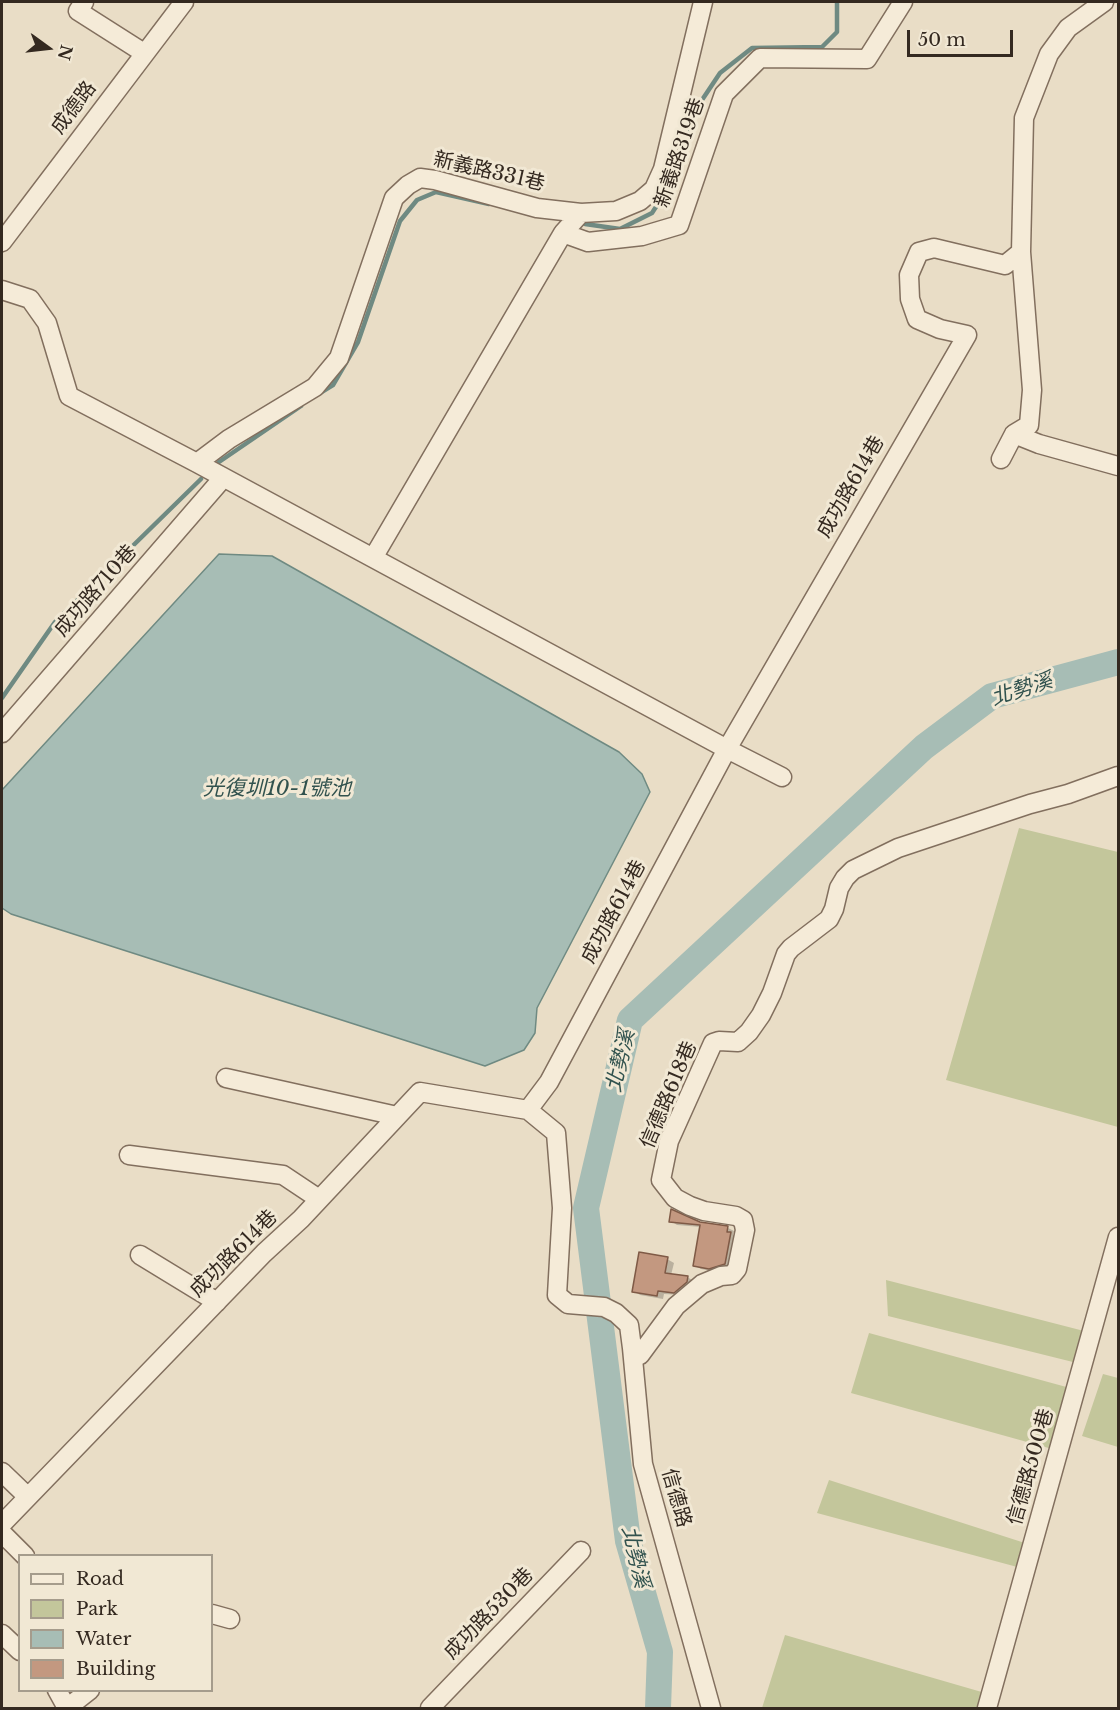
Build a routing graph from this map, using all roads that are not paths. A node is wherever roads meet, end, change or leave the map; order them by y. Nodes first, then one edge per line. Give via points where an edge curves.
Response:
1 (84, 2) edge
2 (184, 2) edge
3 (703, 2) edge
4 (903, 2) edge
5 (1104, 2) edge
6 (144, 53) junction
7 (581, 213) junction
8 (563, 233) junction
9 (2, 242) edge
10 (1021, 252) junction
11 (2, 290) edge
12 (1014, 434) junction
13 (1001, 459) dead end
14 (197, 463) junction
15 (1119, 466) edge
16 (223, 478) junction
17 (373, 558) junction
18 (2, 733) edge
19 (727, 748) junction
20 (1119, 776) edge
21 (782, 777) dead end
22 (226, 1078) dead end
23 (528, 1110) junction
24 (397, 1116) junction
25 (129, 1155) dead end
26 (319, 1199) junction
27 (1119, 1237) edge
28 (140, 1255) dead end
29 (217, 1302) junction
30 (604, 1307) joint
31 (633, 1357) junction
32 (2, 1472) edge
33 (28, 1497) junction
34 (2, 1524) edge
35 (2, 1533) edge
36 (581, 1551) dead end
37 (23, 1554) edge
38 (213, 1614) edge
39 (230, 1618) dead end
40 (2, 1634) edge
41 (18, 1649) edge
42 (58, 1692) edge
43 (87, 1692) edge
44 (67, 1708) edge
45 (430, 1708) edge
46 (711, 1708) edge
47 (987, 1708) edge

1 - 6 street via 78,11
2 - 6 street, 成德路
3 - 7 street, 新義路331巷 via 663,169 654,189 640,201 616,211
4 - 8 street, 新義路319巷 via 867,59 760,58 724,94 678,225 642,236 588,242
5 - 10 street via 1068,28 1048,54 1024,118
6 - 9 street, 成德路
7 - 8 street
7 - 14 street, 新義路331巷 via 537,208 435,180 420,178 408,184 394,198 339,358 315,387
8 - 17 street
10 - 12 street via 1032,390 1029,425
10 - 19 street, 成功路614巷 via 1005,265 934,248 919,252 909,274 910,299 917,319 967,335
11 - 14 street via 30,299 46,323 69,396
12 - 13 street
12 - 15 street
14 - 16 street
16 - 17 street
16 - 18 street, 成功路710巷
17 - 19 street
19 - 21 street
19 - 23 street, 成功路614巷 via 549,1082
20 - 31 street, 信德路618巷 via 898,848 853,870 845,878 829,919 786,954 772,993 749,1032 738,1042 713,1043 669,1141 661,1180 675,1198 704,1211 743,1220 745,1230 737,1269 732,1275 702,1284 676,1306 640,1355
22 - 24 street
23 - 24 street, 成功路614巷 via 420,1092
23 - 30 street, 成功路614巷 via 556,1133 562,1208 557,1295 568,1304
24 - 26 street, 成功路614巷
25 - 26 street via 283,1175
26 - 29 street, 成功路614巷
27 - 47 street, 信德路500巷
28 - 29 street
29 - 33 street, 成功路614巷
30 - 31 street, 信德路 via 629,1325
31 - 46 street, 信德路 via 643,1464
32 - 33 street
33 - 34 street, 成功路614巷
35 - 37 street
36 - 45 street, 成功路530巷
38 - 39 street
40 - 41 street
42 - 44 street
43 - 44 street

